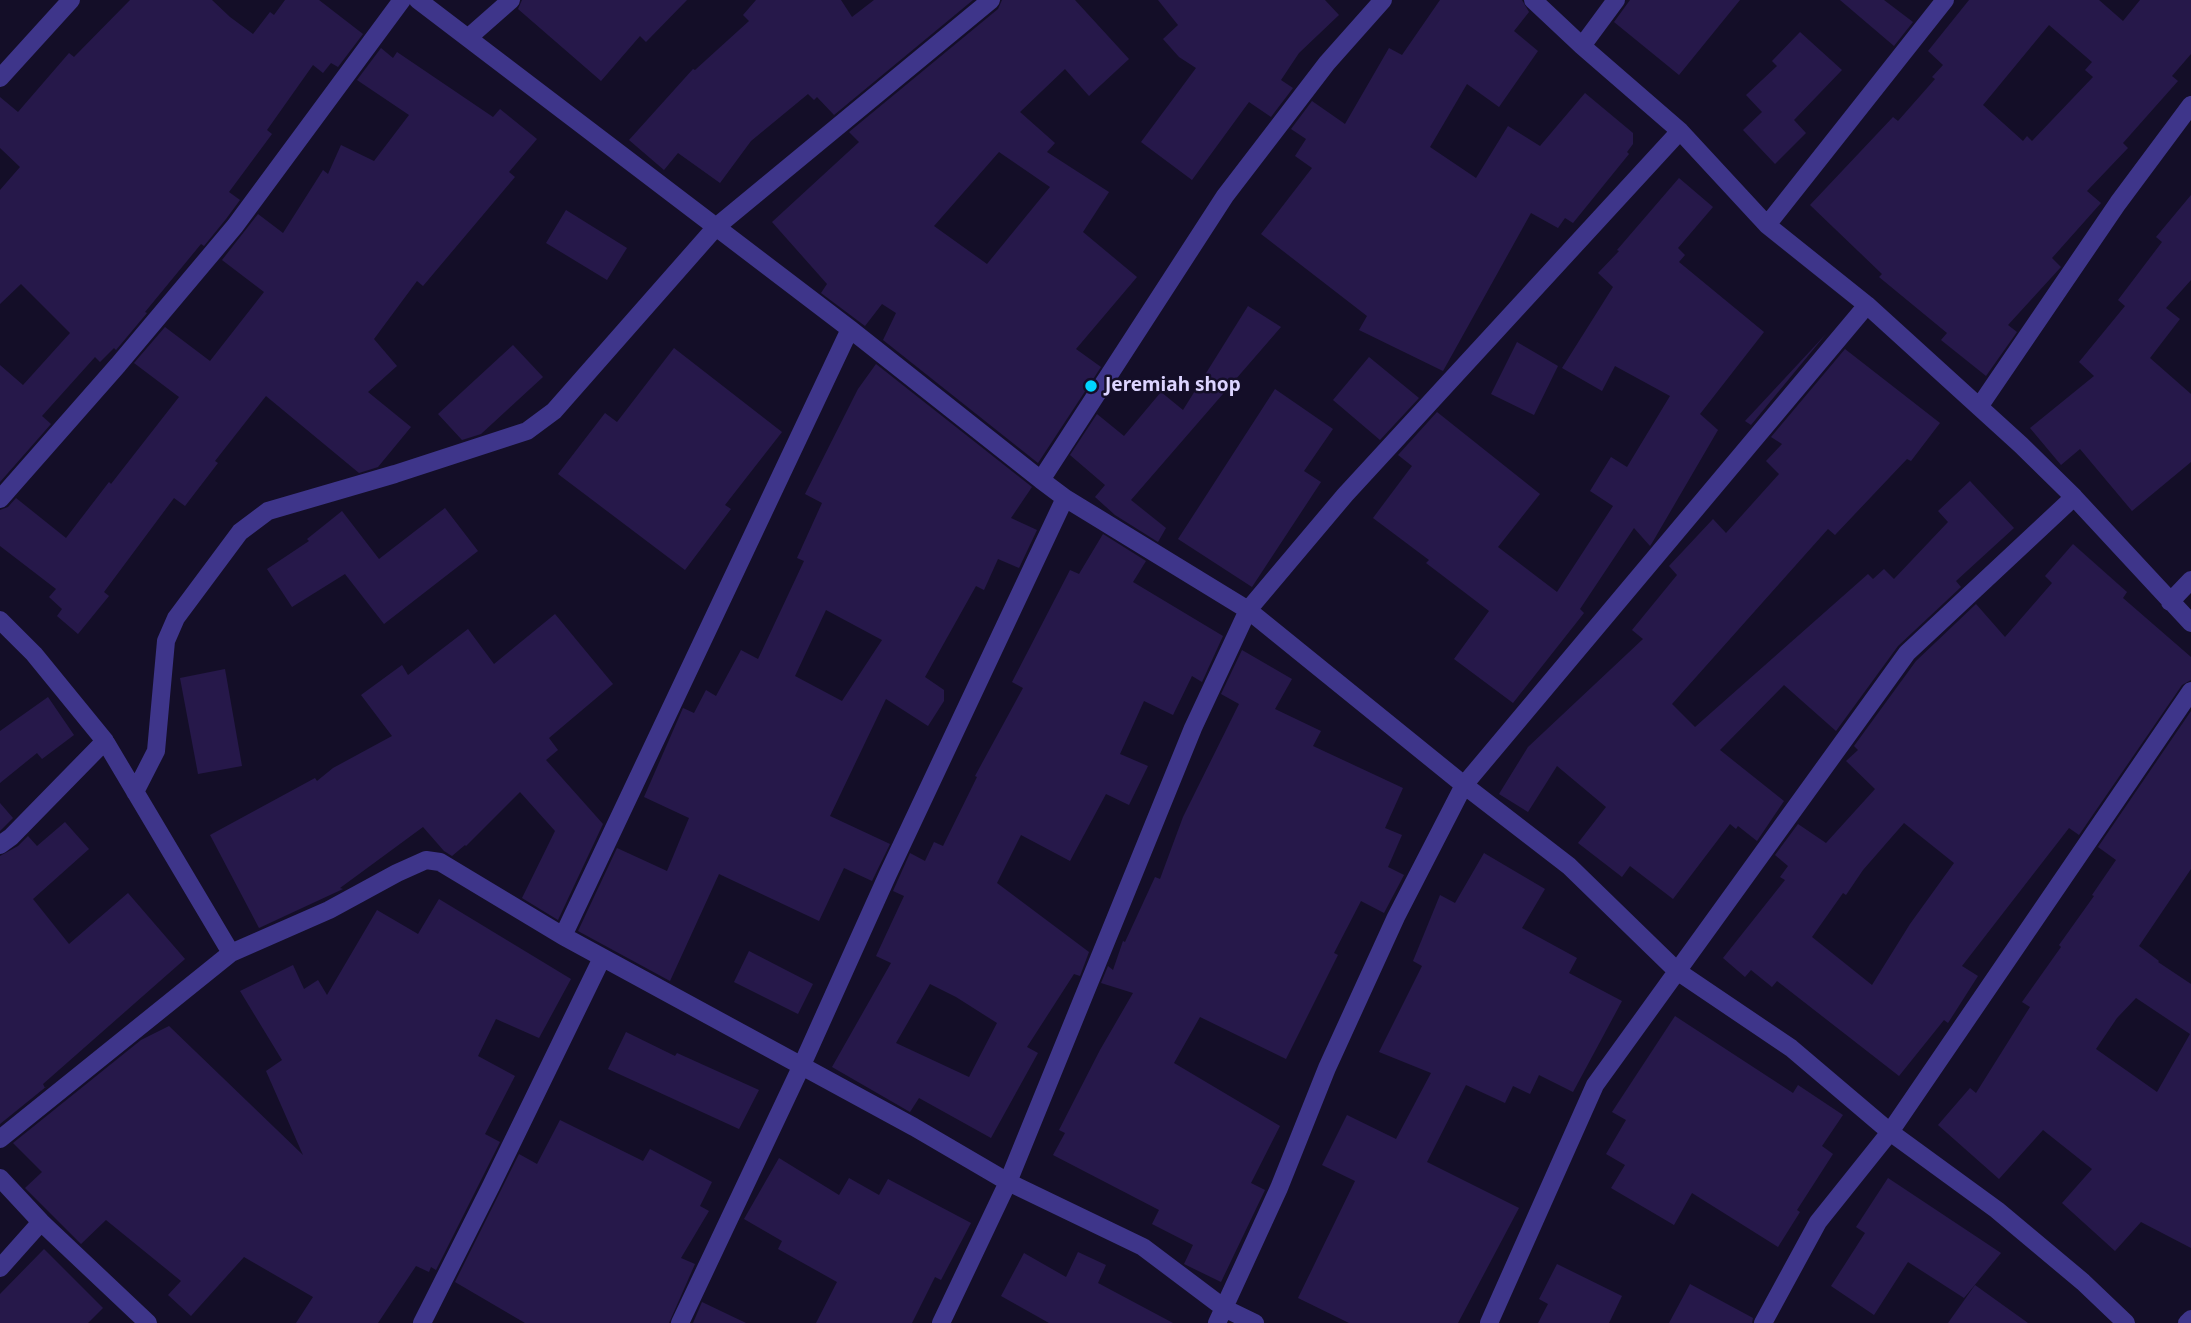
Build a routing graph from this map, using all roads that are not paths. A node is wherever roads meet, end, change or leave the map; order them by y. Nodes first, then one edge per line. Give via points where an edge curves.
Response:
1 (71, 0) edge
2 (402, 0) edge
3 (418, 0) edge
4 (512, 0) edge
5 (991, 0) edge
6 (1383, 0) edge
7 (1533, 0) edge
8 (1616, 0) edge
9 (1945, 0) edge
10 (469, 37) junction
11 (1582, 46) junction
12 (0, 78) edge
13 (2191, 105) edge
14 (1679, 131) junction
15 (1767, 225) junction
16 (716, 227) junction
17 (1867, 304) junction
18 (850, 329) junction
19 (1979, 407) junction
20 (1041, 480) junction
21 (2074, 497) junction
22 (1065, 498) junction
23 (0, 499) edge
24 (2191, 580) edge
25 (2170, 602) junction
26 (1248, 610) junction
27 (0, 620) edge
28 (2191, 623) edge
29 (2191, 691) edge
30 (105, 741) junction
31 (1464, 785) junction
32 (135, 792) junction
33 (0, 845) edge
34 (563, 936) junction
35 (231, 953) junction
36 (602, 958) junction
37 (1677, 971) junction
38 (802, 1065) junction
39 (1890, 1132) junction
40 (0, 1139) edge
41 (0, 1178) edge
42 (1008, 1182) junction
43 (41, 1222) junction
44 (0, 1268) edge
45 (1220, 1316) edge
46 (2191, 1319) edge
47 (148, 1323) edge
48 (422, 1323) edge
49 (680, 1323) edge
50 (941, 1323) edge
51 (1255, 1323) edge
52 (1489, 1323) edge
53 (1763, 1323) edge
54 (2126, 1323) edge
55 (2188, 1323) edge

1 - 12 street
2 - 23 street via 234,226
3 - 10 street
4 - 10 street
5 - 16 street
6 - 20 street via 1327,63 1225,196
7 - 11 street
8 - 11 street
9 - 15 street
10 - 16 street
11 - 14 street
13 - 19 street
14 - 15 street
14 - 26 street via 1345,495
15 - 17 street
16 - 18 street
16 - 32 street via 554,411 527,431 268,512 240,532 176,618 166,641 156,751
17 - 19 street
17 - 31 street
18 - 20 street
18 - 34 street
19 - 21 street
20 - 22 street
21 - 25 street
21 - 37 street via 1907,653
22 - 26 street
22 - 38 street
24 - 25 street
25 - 28 street
26 - 31 street
26 - 42 street via 1193,728
27 - 30 street
29 - 39 street
30 - 32 street
30 - 33 street
31 - 37 street via 1569,866
31 - 45 street via 1396,916
32 - 35 street
34 - 35 street via 465,875 426,860
34 - 36 street
35 - 40 street
36 - 38 street
36 - 48 street
37 - 39 street via 1791,1048
37 - 52 street via 1595,1084
38 - 42 street
38 - 49 street
39 - 53 street via 1818,1222
39 - 54 street via 1997,1210
41 - 43 street
42 - 45 street via 1143,1247
42 - 50 street
43 - 44 street
43 - 47 street
45 - 51 street
46 - 55 street

